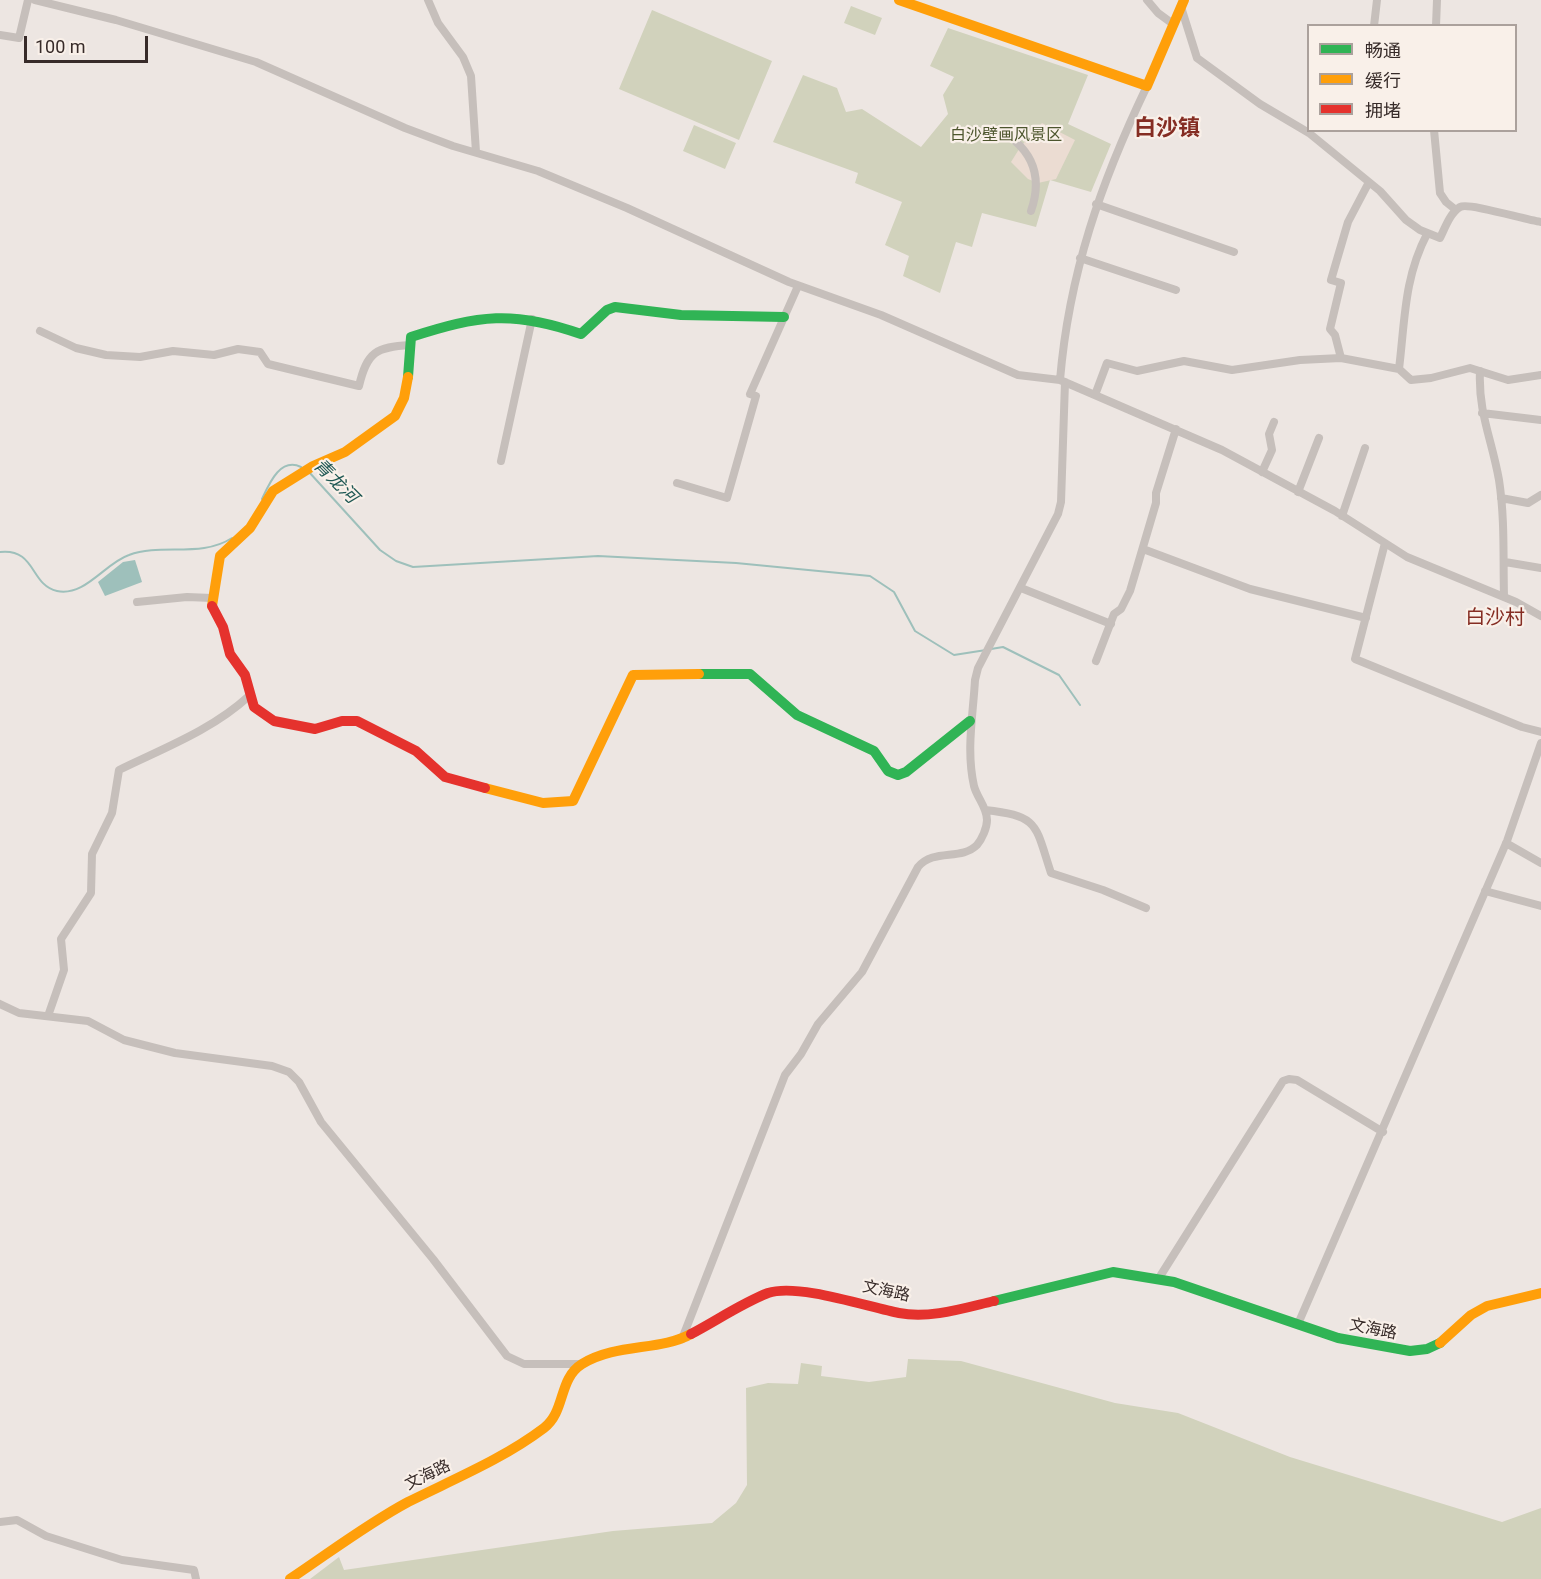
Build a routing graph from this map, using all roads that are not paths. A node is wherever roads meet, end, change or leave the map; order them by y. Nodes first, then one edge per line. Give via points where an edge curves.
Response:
1 (28, 0) edge
2 (35, 0) edge
3 (428, 0) edge
4 (899, 0) edge
5 (1147, 0) edge
6 (1377, 0) edge
7 (1437, 0) edge
8 (57, 3) edge
9 (1182, 4) edge
10 (1173, 24) junction
11 (1374, 24) edge
12 (1436, 24) edge
13 (0, 35) edge
14 (1147, 86) junction
15 (1307, 132) edge
16 (1307, 132) edge
17 (1434, 132) edge
18 (1015, 141) dead end
19 (476, 152) junction
20 (1369, 182) junction
21 (1096, 204) junction
22 (1456, 210) junction
23 (1031, 211) dead end
24 (1541, 222) edge
25 (1427, 234) junction
26 (1234, 252) dead end
27 (1080, 258) junction
28 (798, 286) junction
29 (1176, 290) dead end
30 (784, 317) junction
31 (532, 319) junction
32 (40, 331) dead end
33 (410, 345) junction
34 (1341, 358) junction
35 (1399, 369) junction
36 (1480, 371) junction
37 (1541, 375) edge
38 (1063, 381) junction
39 (1095, 395) junction
40 (1482, 413) junction
41 (1541, 420) edge
42 (1274, 422) dead end
43 (1176, 429) junction
44 (1319, 438) dead end
45 (1365, 448) dead end
46 (501, 462) dead end
47 (1262, 472) junction
48 (677, 483) dead end
49 (1298, 492) junction
50 (1541, 495) edge
51 (1501, 498) junction
52 (1342, 516) junction
53 (1385, 543) junction
54 (1143, 549) junction
55 (1505, 562) junction
56 (1541, 568) edge
57 (1021, 588) junction
58 (1504, 596) junction
59 (212, 598) junction
60 (137, 602) dead end
61 (1541, 616) edge
62 (1366, 618) junction
63 (1111, 624) junction
64 (1096, 661) dead end
65 (249, 696) junction
66 (970, 721) junction
67 (1541, 732) edge
68 (1541, 743) edge
69 (986, 810) junction
70 (1506, 842) junction
71 (1541, 863) edge
72 (1485, 891) junction
73 (1541, 906) edge
74 (1146, 908) dead end
75 (0, 1004) edge
76 (48, 1016) junction
77 (1383, 1132) junction
78 (1159, 1278) junction
79 (1541, 1293) edge
80 (1298, 1324) junction
81 (682, 1339) junction
82 (582, 1364) junction
83 (0, 1522) edge
84 (196, 1579) edge
85 (290, 1579) edge

1 - 13 street via 20,38
2 - 8 street
3 - 19 street via 471,76
4 - 14 street
5 - 10 street
6 - 11 street
7 - 12 street
8 - 19 street via 256,62 395,124
9 - 10 street
9 - 16 street via 1197,58 1260,104
10 - 14 street
14 - 21 street
15 - 20 street
17 - 22 street via 1440,193
18 - 23 street via 1033,167 1038,183
19 - 28 street via 538,171 627,208
20 - 25 street via 1406,220
20 - 34 street via 1348,222 1331,280 1341,283 1330,329
21 - 26 street
21 - 27 street
22 - 24 street via 1468,204
22 - 25 street via 1440,238
25 - 35 street via 1416,255 1407,288
27 - 29 street
27 - 38 street
28 - 30 street
28 - 38 street via 881,315 1018,375
30 - 31 street via 681,315 615,307 581,334
30 - 48 street via 750,394 756,396 727,498
31 - 33 street via 460,321 411,337
31 - 46 street
32 - 33 street via 76,348 106,355 140,357 173,351 214,355 238,349 260,352 268,364 359,386 367,360 386,347
33 - 59 street via 406,388 395,416 345,452 273,491 250,528 222,554
34 - 35 street
34 - 39 street via 1232,370 1184,361 1137,371 1107,363
35 - 36 street via 1405,377 1418,380 1465,368
36 - 37 street via 1508,380
36 - 40 street
38 - 39 street
38 - 57 street via 1061,502 1043,548
39 - 43 street
40 - 41 street
40 - 51 street
42 - 47 street via 1269,434 1272,450
43 - 47 street
43 - 54 street
44 - 49 street
45 - 52 street
47 - 49 street
49 - 52 street
50 - 51 street via 1528,504
51 - 55 street
52 - 53 street
53 - 58 street via 1449,576
53 - 62 street
54 - 62 street via 1250,589
54 - 63 street via 1126,601
55 - 56 street
55 - 58 street
57 - 63 street
57 - 66 street via 978,668
58 - 61 street
59 - 60 street
59 - 65 street via 212,609 223,627 230,654 246,678
62 - 67 street via 1355,659
63 - 64 street
65 - 66 street via 258,712 274,721 315,729 346,720 357,721 416,751 445,777 550,804 573,801 633,675 747,673 797,715 874,751 888,771 898,775
65 - 76 street via 205,728 119,770 112,813 92,854 90,893 62,939 64,969
66 - 69 street via 974,788
68 - 70 street
69 - 74 street via 1032,823 1051,873
69 - 81 street via 985,830 974,848 933,856 918,867 862,972 818,1024 784,1075
70 - 71 street
70 - 72 street
72 - 73 street
72 - 77 street
75 - 76 street via 13,1012
76 - 82 street via 88,1021 124,1040 175,1053 272,1066 289,1072 299,1082 321,1122 434,1259 507,1356 524,1364
77 - 78 street via 1297,1080 1283,1081
77 - 80 street
78 - 80 street, 文海路
78 - 81 street, 文海路 via 1113,1272 952,1311 913,1314 846,1299 769,1293
79 - 80 street, 文海路 via 1487,1306 1471,1315 1443,1342 1418,1350 1352,1342
81 - 82 street, 文海路 via 623,1348
82 - 85 street, 文海路 via 567,1377 557,1414 546,1427 475,1470 366,1527
83 - 84 street via 17,1520 46,1536 122,1560 194,1570

